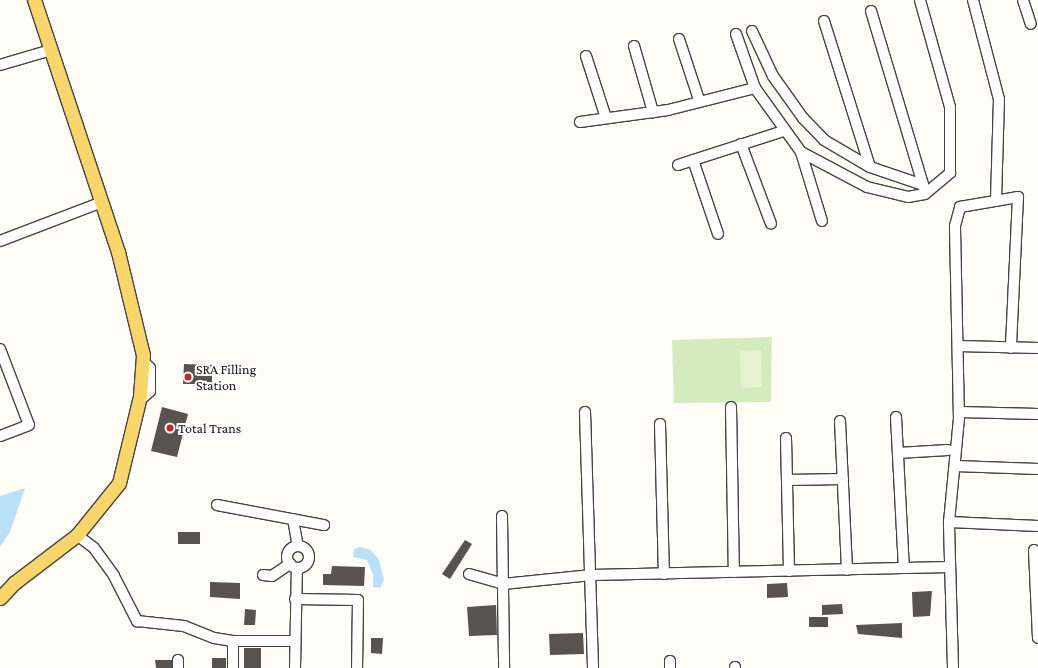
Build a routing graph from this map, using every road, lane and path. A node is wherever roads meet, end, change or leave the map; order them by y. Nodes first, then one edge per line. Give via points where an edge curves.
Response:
1 (34, 0) edge
2 (920, 0) edge
3 (973, 0) edge
4 (1023, 0) edge
5 (871, 11) dead end
6 (824, 21) dead end
7 (1031, 24) dead end
8 (752, 31) dead end
9 (736, 34) dead end
10 (679, 39) dead end
11 (634, 46) dead end
12 (50, 50) junction
13 (586, 56) dead end
14 (0, 65) edge
15 (755, 88) junction
16 (699, 100) junction
17 (653, 112) junction
18 (606, 118) junction
19 (580, 122) dead end
20 (783, 130) junction
21 (741, 144) junction
22 (801, 152) junction
23 (693, 160) junction
24 (678, 165) dead end
25 (870, 167) junction
26 (924, 189) junction
27 (996, 201) junction
28 (102, 202) junction
29 (822, 221) dead end
30 (771, 224) dead end
31 (718, 234) dead end
32 (0, 241) edge
33 (958, 346) junction
34 (1011, 348) junction
35 (1038, 348) edge
36 (0, 349) edge
37 (731, 406) dead end
38 (585, 412) dead end
39 (959, 412) junction
40 (1038, 414) edge
41 (896, 417) dead end
42 (840, 421) dead end
43 (660, 424) dead end
44 (0, 436) edge
45 (786, 438) dead end
46 (948, 450) dead end
47 (898, 453) junction
48 (955, 466) junction
49 (1038, 469) edge
50 (843, 479) junction
51 (787, 480) junction
52 (217, 505) dead end
53 (502, 516) dead end
54 (294, 519) junction
55 (950, 522) junction
56 (324, 525) dead end
57 (1038, 526) edge
58 (77, 535) junction
59 (298, 546) junction
60 (1034, 550) dead end
61 (294, 566) junction
62 (904, 568) junction
63 (950, 568) junction
64 (848, 570) junction
65 (789, 571) junction
66 (734, 572) junction
67 (469, 574) dead end
68 (664, 574) junction
69 (263, 576) dead end
70 (592, 576) junction
71 (503, 584) junction
72 (0, 598) edge
73 (295, 599) junction
74 (1038, 638) edge
75 (233, 641) junction
76 (295, 641) junction
77 (233, 668) edge
78 (295, 668) edge
79 (357, 668) edge
80 (504, 668) edge
81 (593, 668) edge
82 (953, 668) edge

1 - 12 main road
2 - 26 street via 950,106 950,173
3 - 27 street via 999,99
4 - 7 street
5 - 26 street
6 - 25 street
8 - 25 street via 773,76 803,118 824,140
9 - 15 street
10 - 16 street
11 - 17 street
12 - 14 street
12 - 28 main road
13 - 18 street
15 - 16 street
15 - 20 street
16 - 17 street
17 - 18 street
18 - 19 street
20 - 21 street
20 - 22 street
21 - 23 street
21 - 30 street
22 - 26 street via 867,187 908,197
22 - 29 street
23 - 24 street
23 - 31 street
25 - 26 street
27 - 33 street via 960,207 955,226
27 - 34 street via 1018,197
28 - 32 street
28 - 58 main road via 134,313 142,360 139,401 119,483
33 - 34 street
33 - 39 street
34 - 35 street
36 - 44 street via 29,425
37 - 66 street
38 - 70 street
39 - 40 street
39 - 48 street
41 - 47 street
42 - 50 street
43 - 68 street
45 - 51 street
46 - 47 street
47 - 62 street
48 - 49 street
48 - 55 street
50 - 51 street
50 - 64 street
51 - 65 street
52 - 54 street
53 - 71 street
54 - 56 street
54 - 59 street
55 - 57 street
55 - 63 street
58 - 72 main road via 14,583
58 - 75 street via 94,548 114,576 137,621 184,626 214,638
59 - 61 street via 288,554
59 - 61 street via 305,549 309,559 306,565
60 - 74 street
61 - 69 street via 272,576
61 - 73 street
62 - 63 street
62 - 64 street
63 - 82 street
64 - 65 street
65 - 66 street
66 - 68 street
67 - 71 street
68 - 70 street
70 - 71 street
70 - 81 street
71 - 80 street
73 - 76 street
73 - 79 street via 358,600
75 - 76 street
75 - 77 street
76 - 78 street

